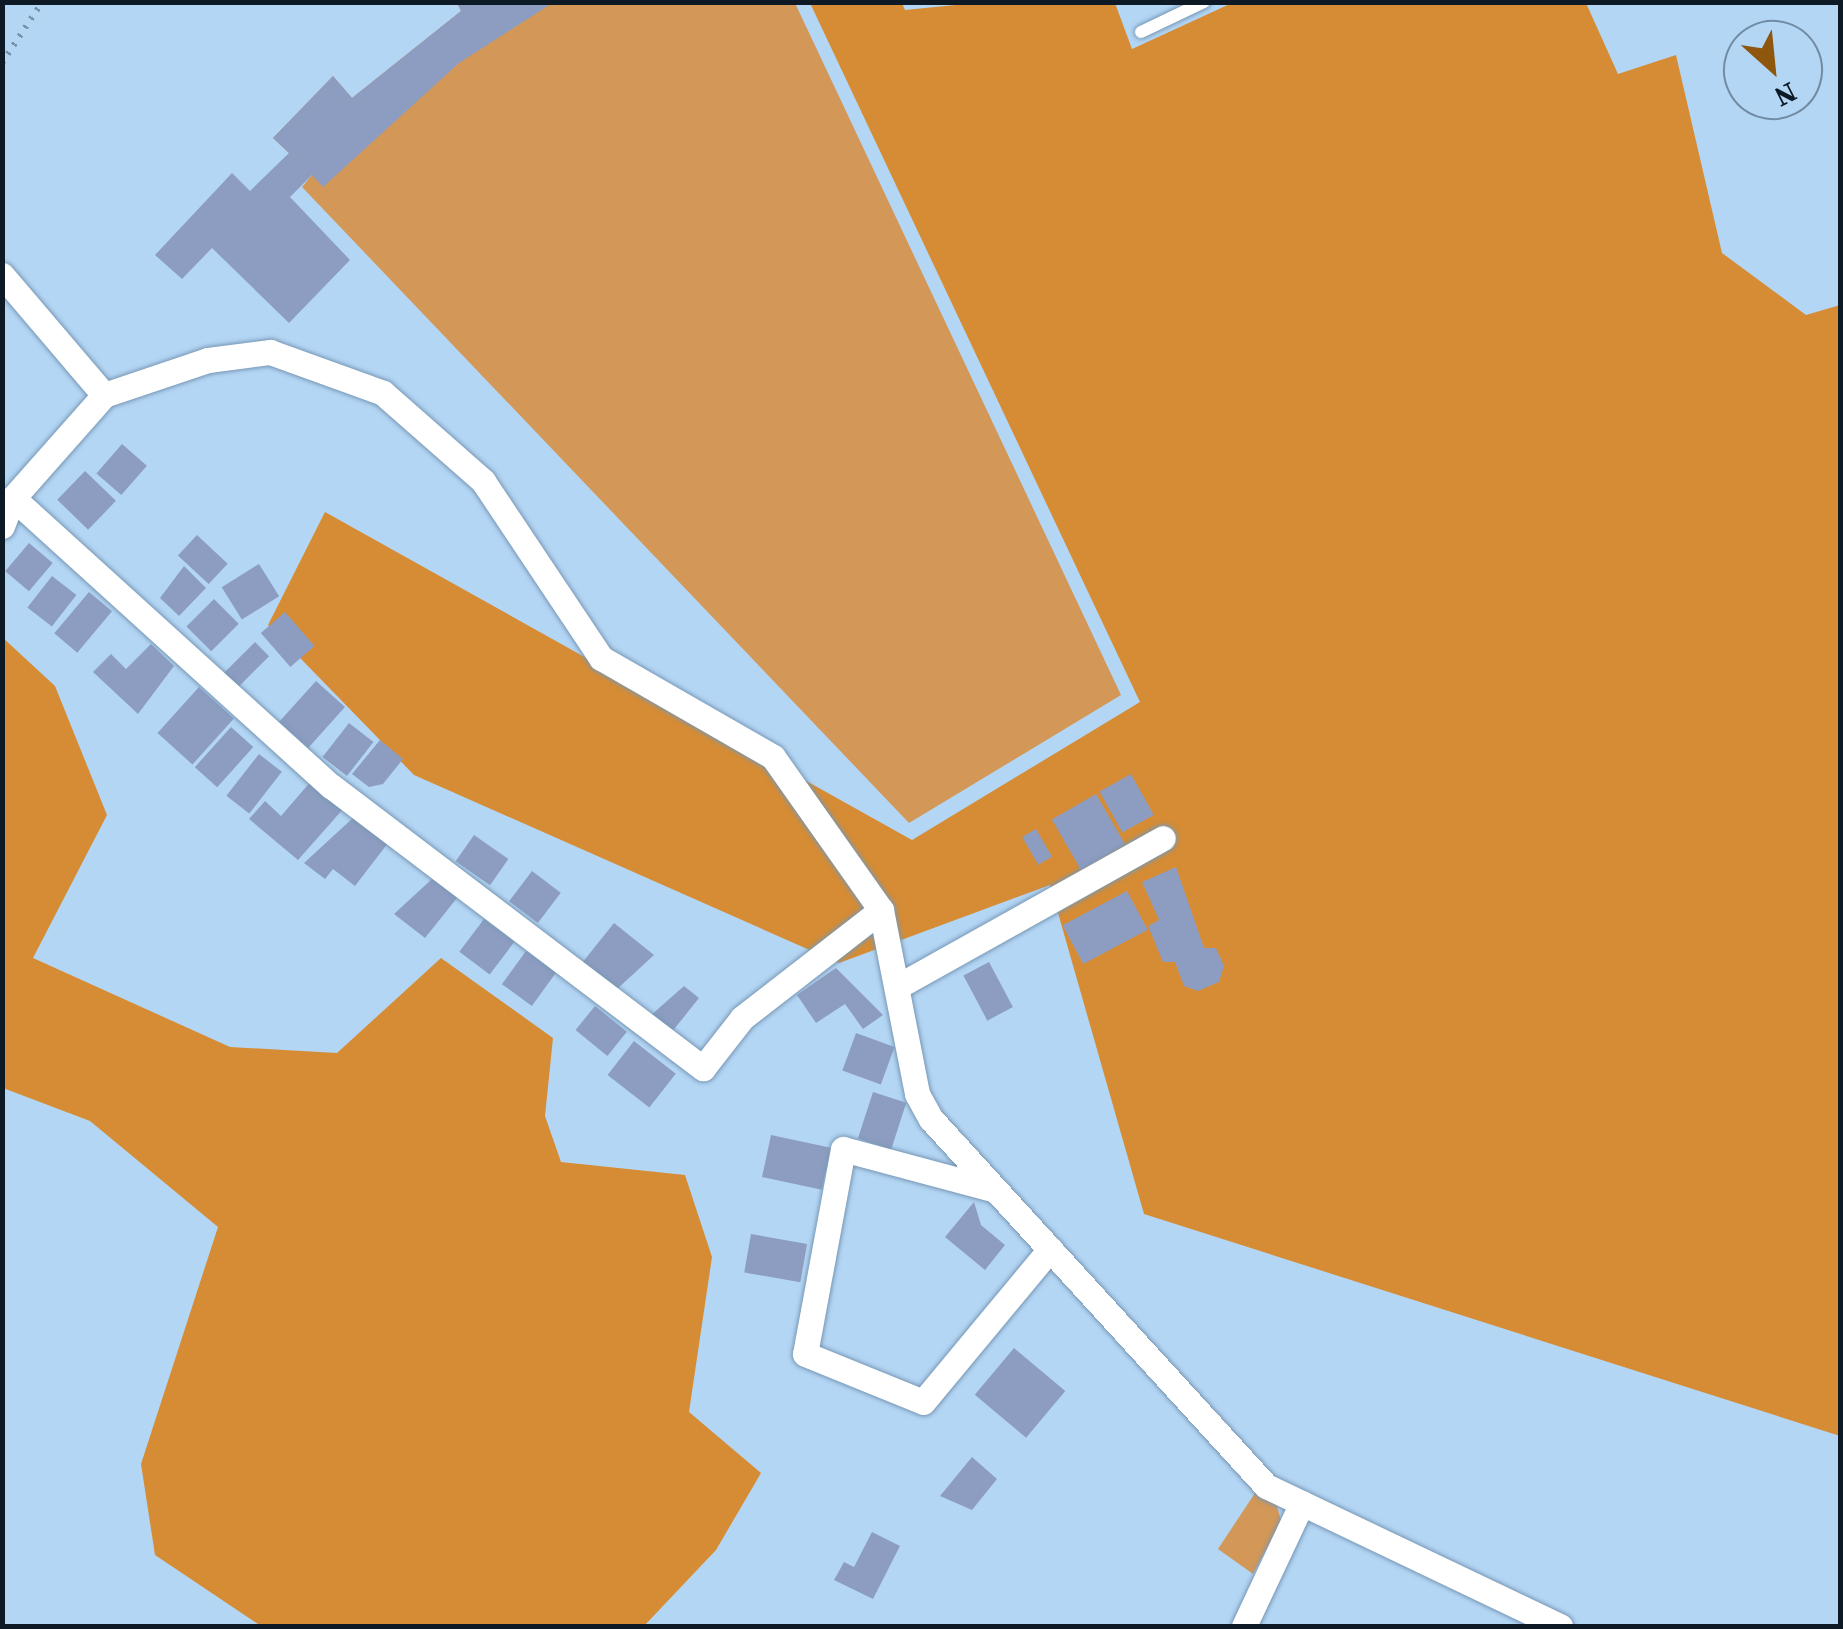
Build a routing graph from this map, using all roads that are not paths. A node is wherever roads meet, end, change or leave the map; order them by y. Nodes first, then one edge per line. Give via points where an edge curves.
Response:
1 (1204, 2) edge
2 (1141, 32) dead end
3 (2, 276) edge
4 (104, 395) junction
5 (13, 498) junction
6 (2, 526) edge
7 (1163, 838) dead end
8 (882, 910) junction
9 (900, 985) junction
10 (992, 1189) junction
11 (1050, 1248) junction
12 (1302, 1502) junction
13 (1244, 1626) edge
14 (1560, 1626) edge

1 - 2 lane
3 - 4 street
4 - 5 street
4 - 8 street via 208,360 270,352 383,393 483,482 601,658 774,757
5 - 6 street
5 - 8 street via 331,786 703,1068 742,1018
7 - 9 street
8 - 9 street
9 - 10 street via 917,1094
10 - 11 street
10 - 11 street via 843,1149 805,1354 922,1402
11 - 12 street via 1266,1486
12 - 13 street
12 - 14 street

